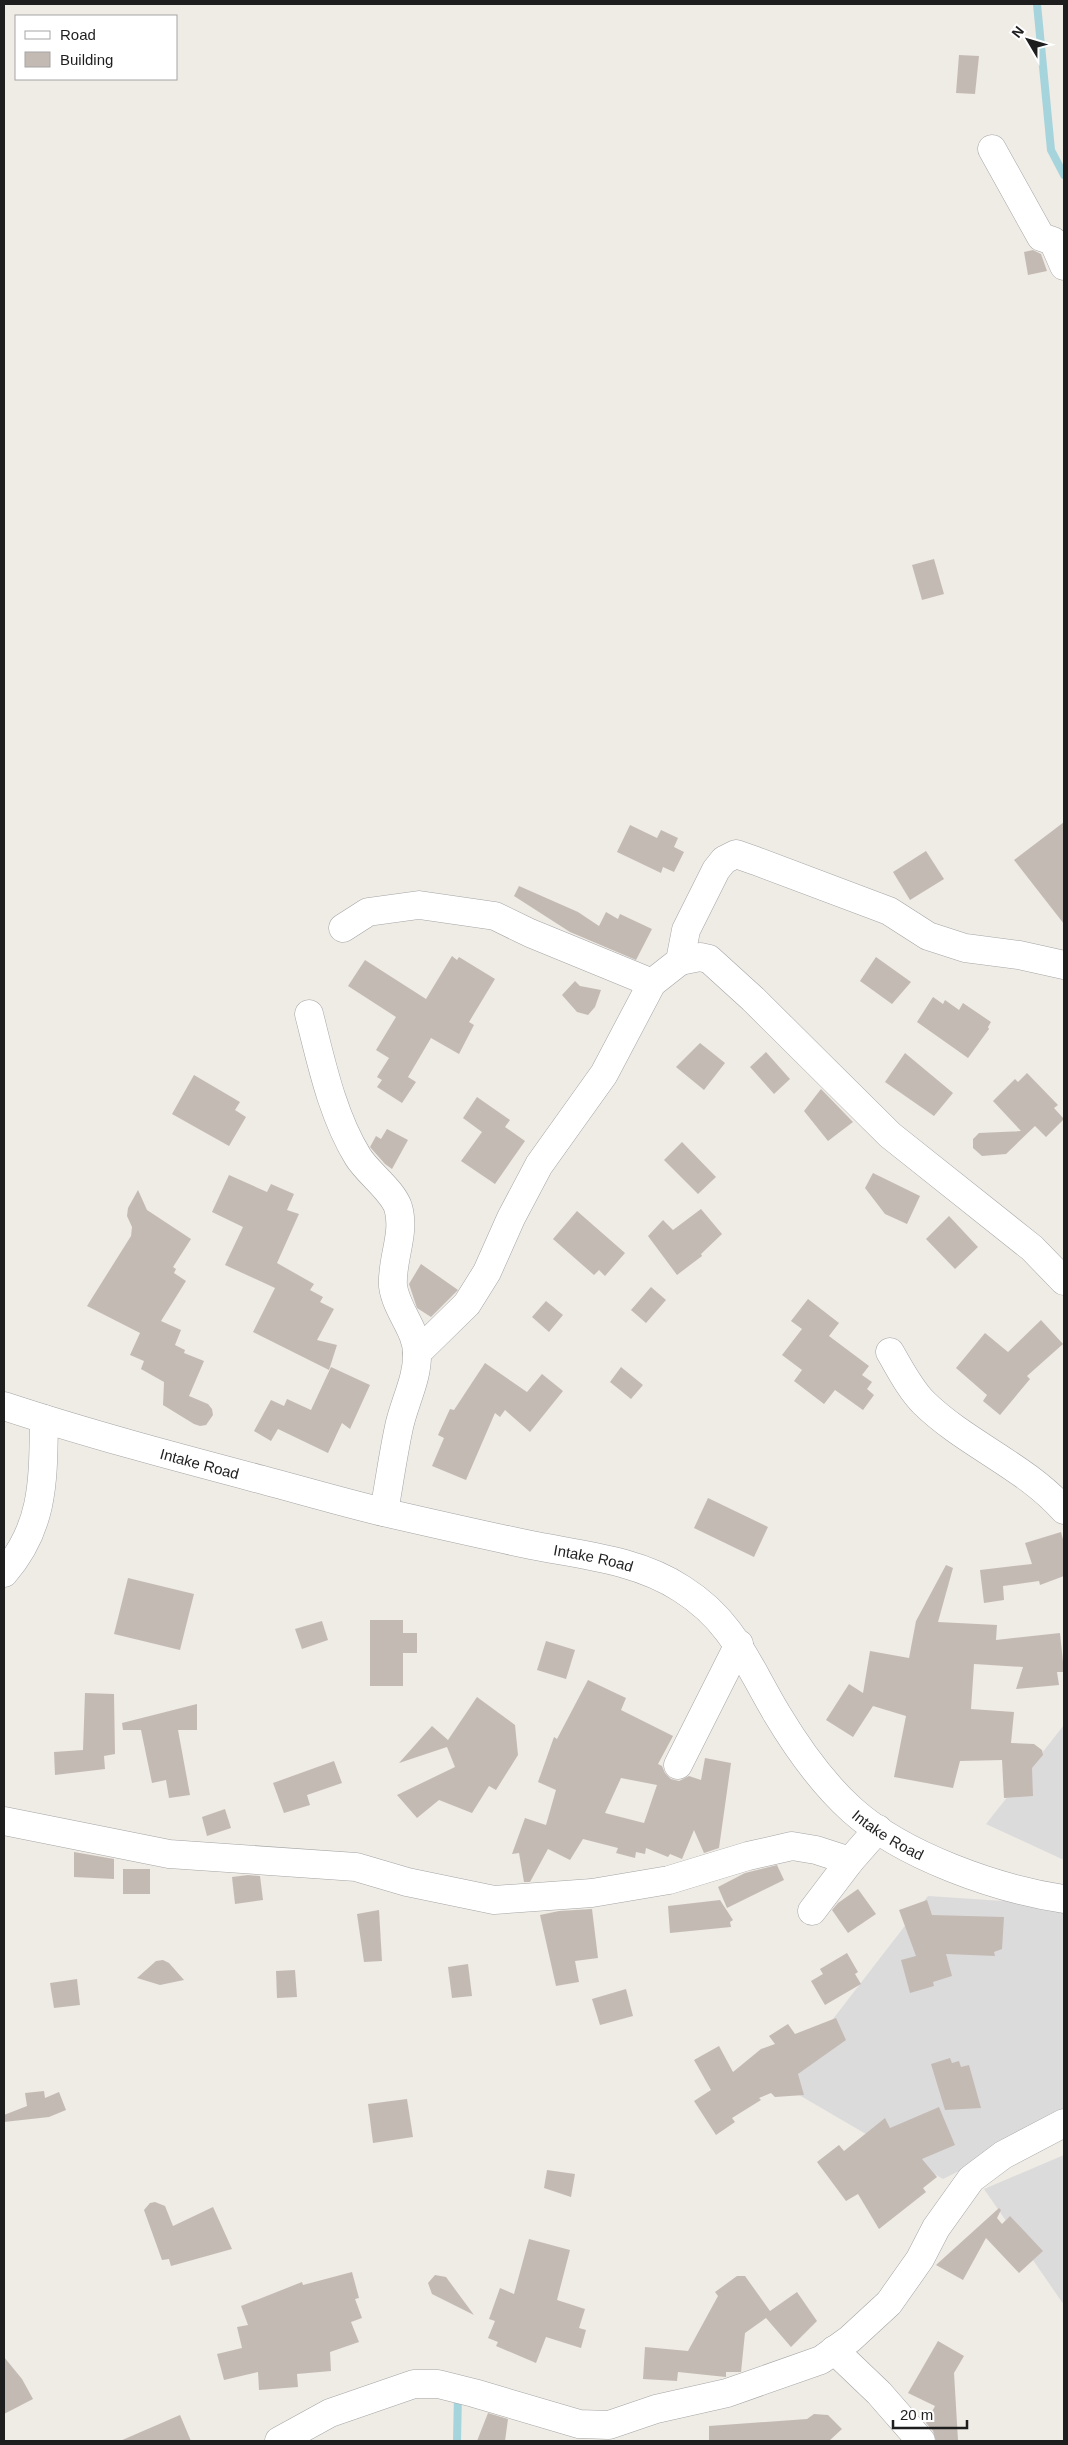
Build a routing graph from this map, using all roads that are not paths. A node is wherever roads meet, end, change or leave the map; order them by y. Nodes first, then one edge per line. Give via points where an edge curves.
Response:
1 (992, 149) dead end
2 (1064, 266) edge
3 (343, 928) dead end
4 (680, 961) junction
5 (1064, 965) edge
6 (652, 983) junction
7 (309, 1014) dead end
8 (1064, 1282) edge
9 (890, 1352) dead end
10 (418, 1353) junction
11 (4, 1406) edge
12 (44, 1419) junction
13 (1064, 1510) edge
14 (384, 1512) junction
15 (4, 1573) edge
16 (739, 1644) junction
17 (678, 1765) dead end
18 (4, 1821) edge
19 (878, 1829) junction
20 (850, 1861) junction
21 (1064, 1899) edge
22 (812, 1911) dead end
23 (1064, 2123) edge
24 (834, 2350) junction
25 (279, 2441) edge
26 (921, 2441) edge

1 - 2 street via 1041,238 1053,241
3 - 6 street via 368,912 419,905 495,916
4 - 5 street via 686,930 716,870 724,860 736,854 889,911 928,936 956,945
4 - 6 street
4 - 8 street via 700,957 709,959 890,1135 1032,1248
6 - 10 street via 604,1074 539,1165 510,1218 488,1272 467,1304
7 - 10 street via 324,1072 350,1142 359,1158 398,1205 400,1235 393,1286
9 - 13 street via 924,1403 1022,1474
10 - 14 street via 399,1426
11 - 12 street, Intake Road
12 - 14 street, Intake Road
12 - 15 street via 43,1477 36,1515 20,1555
14 - 16 street, Intake Road via 652,1572 682,1588 710,1609
16 - 17 street
16 - 19 street, Intake Road via 796,1745 853,1812
18 - 20 street via 169,1854 356,1867 406,1882 494,1900 583,1894 669,1880 792,1846
19 - 20 street
19 - 21 street, Intake Road via 962,1874
20 - 22 street
23 - 24 street via 1003,2154 971,2179 889,2303
24 - 25 street via 821,2360 782,2376 728,2393 656,2409 609,2425 579,2424 438,2384 414,2384 330,2413
24 - 26 street via 879,2393

